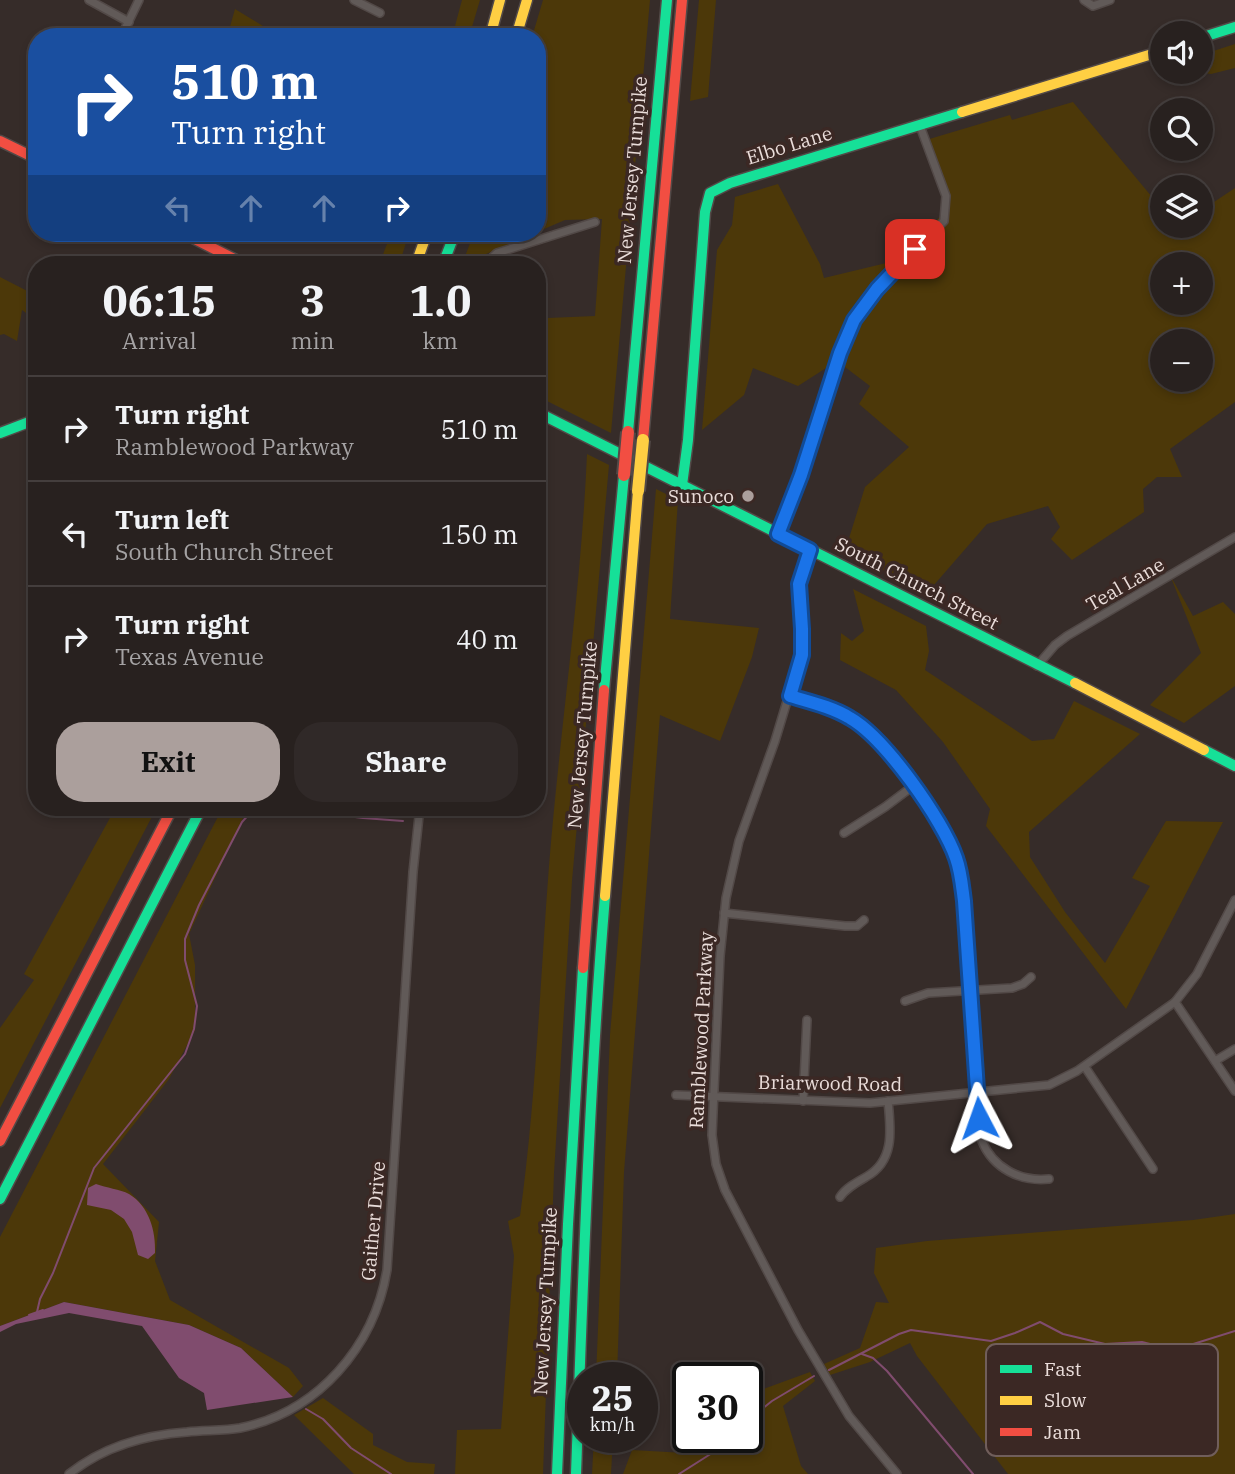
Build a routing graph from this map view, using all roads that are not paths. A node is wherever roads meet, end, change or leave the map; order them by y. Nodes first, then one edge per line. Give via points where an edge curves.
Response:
1 (89, 0) edge
2 (139, 0) edge
3 (354, 0) edge
4 (500, 0) edge
5 (527, 0) edge
6 (667, 0) edge
7 (682, 0) edge
8 (1084, 0) edge
9 (1111, 0) edge
10 (380, 13) dead end
11 (129, 22) junction
12 (1235, 27) edge
13 (126, 28) edge
14 (492, 28) edge
15 (519, 28) edge
16 (1213, 34) edge
17 (1150, 55) edge
18 (920, 126) junction
19 (0, 141) edge
20 (28, 155) edge
21 (595, 222) dead end
22 (546, 238) edge
23 (201, 242) edge
24 (532, 242) edge
25 (228, 256) edge
26 (494, 256) edge
27 (546, 417) edge
28 (28, 422) edge
29 (0, 433) edge
30 (682, 485) junction
31 (778, 534) junction
32 (1235, 537) edge
33 (810, 550) junction
34 (1037, 666) junction
35 (790, 696) junction
36 (1235, 766) edge
37 (913, 786) junction
38 (168, 816) edge
39 (197, 816) edge
40 (419, 816) edge
41 (844, 833) dead end
42 (1235, 900) edge
43 (723, 913) junction
44 (864, 920) dead end
45 (1031, 977) dead end
46 (970, 990) junction
47 (905, 1001) dead end
48 (1175, 1002) junction
49 (807, 1020) dead end
50 (1235, 1049) edge
51 (1214, 1061) junction
52 (1085, 1066) junction
53 (1235, 1091) edge
54 (977, 1093) junction
55 (676, 1095) dead end
56 (713, 1096) junction
57 (803, 1101) junction
58 (888, 1101) junction
59 (0, 1141) edge
60 (1153, 1169) dead end
61 (1049, 1179) dead end
62 (840, 1197) dead end
63 (0, 1199) edge
64 (68, 1474) edge
65 (557, 1474) edge
66 (576, 1474) edge
67 (897, 1474) edge

1 - 11 street
2 - 11 street
3 - 10 street
4 - 14 main road
5 - 15 main road
6 - 65 main road, New Jersey Turnpike, bridge via 581,982
7 - 66 main road, New Jersey Turnpike, bridge via 595,1014
8 - 9 street via 1093,6
11 - 13 street
12 - 16 main road
17 - 18 main road, Elbo Lane
18 - 30 main road, Elbo Lane via 710,193
18 - 31 street via 946,196 944,221 877,289 854,320
19 - 20 main road
21 - 22 street
23 - 25 main road
24 - 26 street
27 - 30 main road, South Church Street
28 - 29 main road
30 - 31 main road, South Church Street
31 - 33 main road, South Church Street
32 - 34 street, Teal Lane via 1067,636
33 - 34 main road, South Church Street
33 - 35 street, Ramblewood Parkway via 799,584 802,655
34 - 36 main road, South Church Street
35 - 37 street via 853,719 889,751
35 - 43 street, Ramblewood Parkway via 739,841
37 - 41 street
37 - 46 street via 948,839 960,869
38 - 59 main road
39 - 63 main road
40 - 64 street, Gaither Drive via 387,1270 365,1335 334,1378 281,1414 237,1428 134,1440
42 - 48 street, Briarwood Road via 1197,974
43 - 44 street via 845,926 857,926
43 - 56 street, Ramblewood Parkway
45 - 46 street via 1018,986
46 - 47 street via 928,993
46 - 54 street
48 - 51 street
48 - 52 street, Briarwood Road
49 - 57 street
50 - 51 street
51 - 53 street
52 - 54 street, Briarwood Road via 1049,1085
52 - 60 street
54 - 58 street, Briarwood Road
54 - 61 street via 982,1141 994,1161 1018,1175
55 - 56 street, Briarwood Road
56 - 57 street, Briarwood Road
56 - 67 street, Ramblewood Parkway via 713,1150 731,1203 833,1392
57 - 58 street, Briarwood Road
58 - 62 street via 890,1144 885,1160

